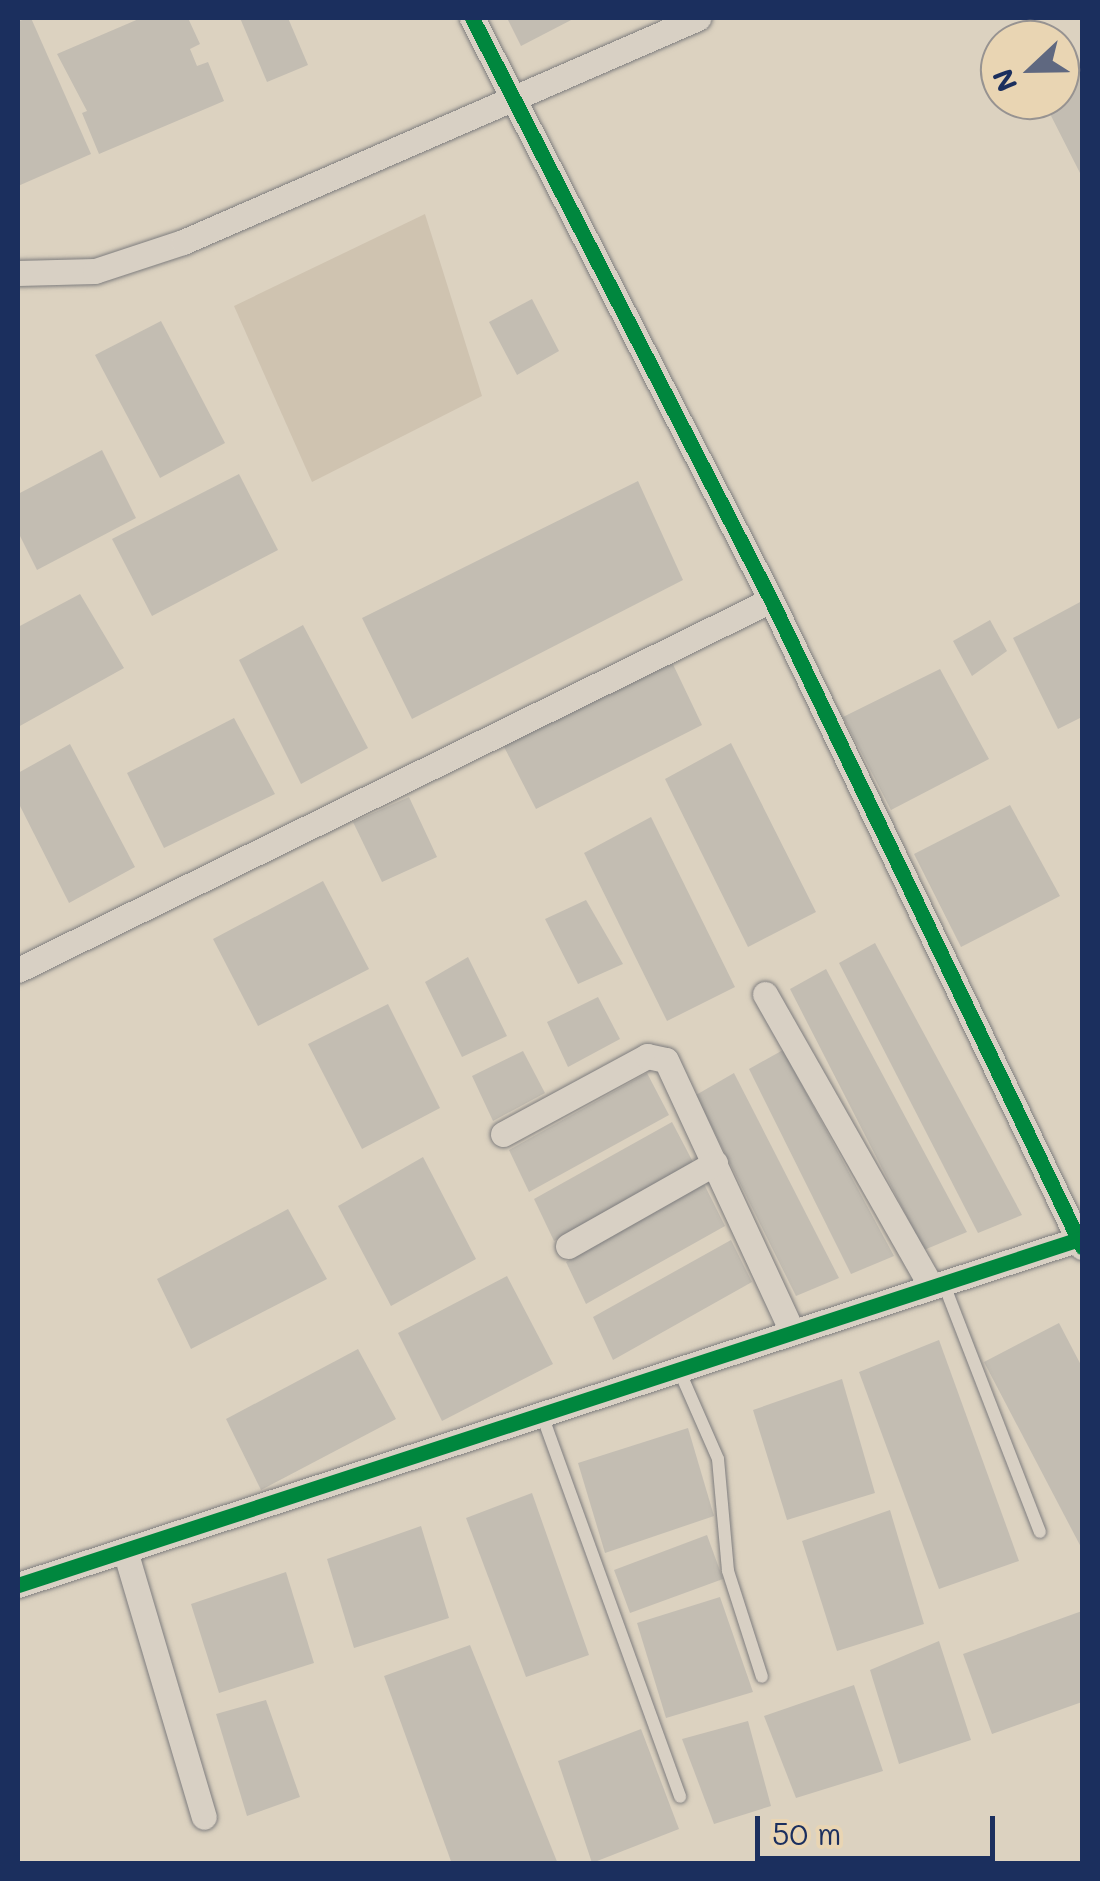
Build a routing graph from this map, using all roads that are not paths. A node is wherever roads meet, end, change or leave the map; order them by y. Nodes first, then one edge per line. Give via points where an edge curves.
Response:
1 (472, 18) edge
2 (698, 18) edge
3 (514, 98) junction
4 (18, 273) edge
5 (771, 600) junction
6 (18, 970) edge
7 (766, 994) dead end
8 (503, 1134) dead end
9 (715, 1163) junction
10 (1081, 1241) edge
11 (568, 1246) dead end
12 (937, 1284) junction
13 (792, 1332) junction
14 (679, 1370) junction
15 (542, 1416) junction
16 (1040, 1532) dead end
17 (126, 1554) junction
18 (18, 1585) edge
19 (762, 1677) dead end
20 (680, 1798) dead end
21 (204, 1817) dead end

1 - 3 street
2 - 3 street
3 - 4 street via 183,242 95,271
3 - 5 street
5 - 6 street
5 - 10 street
7 - 12 street
8 - 9 street via 657,1055 672,1071
9 - 11 street
9 - 13 street
10 - 12 street
12 - 13 street
12 - 16 lane
13 - 14 street
14 - 15 street
14 - 19 lane via 718,1459 728,1572
15 - 17 street
15 - 20 lane
17 - 18 street
17 - 21 street

